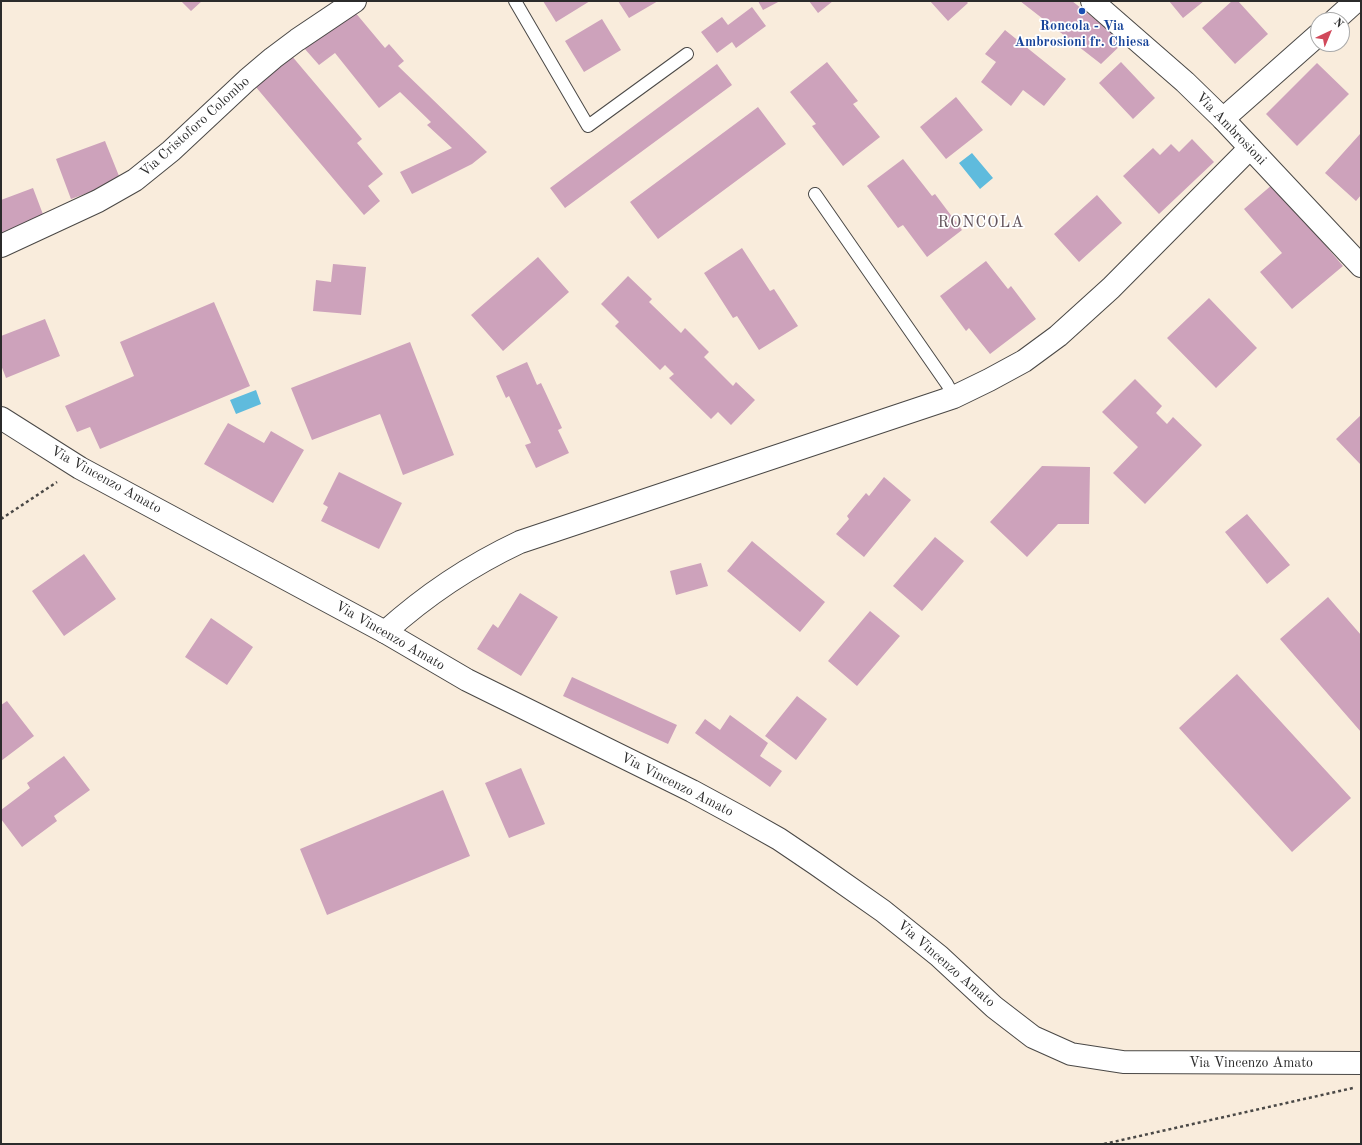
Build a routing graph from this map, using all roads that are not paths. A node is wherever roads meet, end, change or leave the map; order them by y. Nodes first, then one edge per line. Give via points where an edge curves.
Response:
1 (356, 1) edge
2 (515, 1) edge
3 (1092, 1) edge
4 (1356, 1) edge
5 (1344, 12) edge
6 (1310, 42) edge
7 (687, 54) dead end
8 (1223, 119) junction
9 (1250, 148) junction
10 (814, 194) dead end
11 (1, 246) edge
12 (1361, 266) edge
13 (954, 397) junction
14 (1, 418) edge
15 (386, 632) junction
16 (1361, 1063) edge

1 - 11 street, Via Cristoforo Colombo via 273,58 171,151 135,180 98,201
2 - 7 lane via 588,126
3 - 8 street, Via Ambrosioni via 1185,82
4 - 5 street
6 - 8 street
8 - 9 street, Via Ambrosioni
9 - 12 street, Via Ambrosioni
9 - 13 street via 1116,284 1058,336 1024,361
10 - 13 lane
13 - 15 street via 524,540 466,570 422,600
14 - 15 street, Via Vincenzo Amato via 80,468
15 - 16 street, Via Vincenzo Amato via 479,686 692,791 779,840 883,911 994,1007 1033,1037 1071,1054 1123,1062

